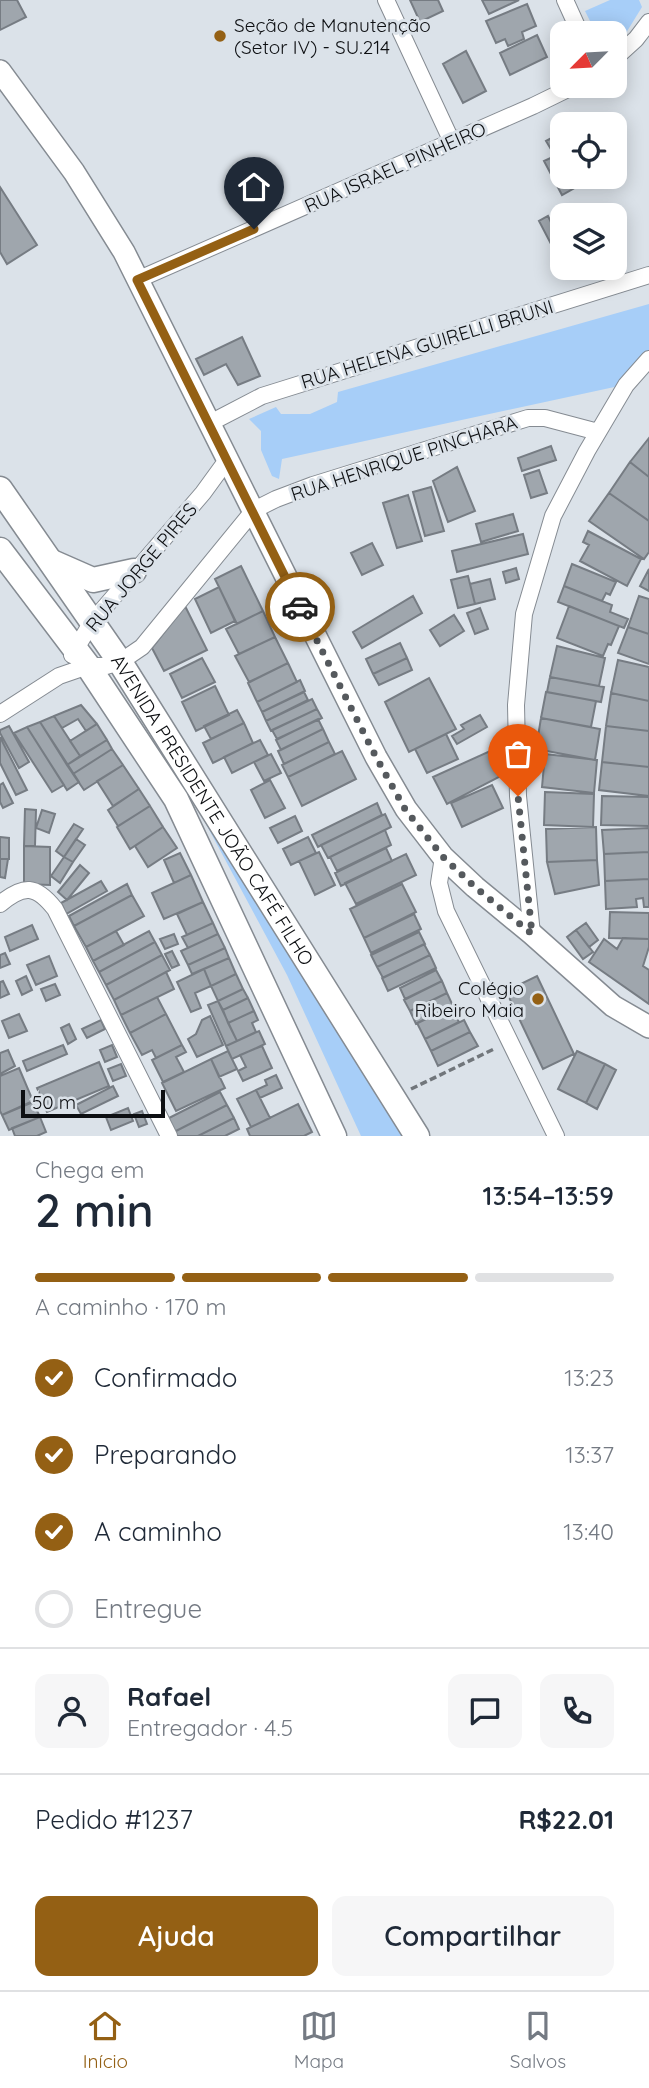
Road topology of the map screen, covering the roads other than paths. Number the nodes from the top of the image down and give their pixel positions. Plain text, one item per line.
1 (386, 0) edge
2 (565, 0) edge
3 (575, 21) edge
4 (649, 22) edge
5 (627, 48) edge
6 (0, 71) edge
7 (550, 97) edge
8 (452, 142) junction
9 (649, 275) edge
10 (137, 280) junction
11 (649, 359) edge
12 (210, 423) junction
13 (598, 432) junction
14 (227, 460) junction
15 (0, 489) edge
16 (254, 510) junction
17 (0, 518) edge
18 (0, 550) edge
19 (49, 560) junction
20 (134, 571) junction
21 (94, 651) junction
22 (0, 715) edge
23 (443, 857) junction
24 (0, 904) edge
25 (532, 934) junction
26 (649, 1027) edge
27 (169, 1136) edge
28 (334, 1136) edge
29 (416, 1136) edge
30 (556, 1136) edge

1 - 8 street
2 - 3 street
4 - 5 street
6 - 10 main road
7 - 8 street, RUA ISRAEL PINHEIRO
8 - 10 street, RUA ISRAEL PINHEIRO
9 - 12 street, RUA HELENA GUIRELLI BRUNI
10 - 12 main road
11 - 13 street
12 - 14 main road
13 - 16 street, RUA HENRIQUE PINCHARA
13 - 25 street
14 - 16 main road
14 - 20 street, RUA JORGE PIRES
15 - 19 main road, AVENIDA PRESIDENTE JOÃO CAFÉ FILHO
16 - 21 street, RUA JORGE PIRES
16 - 23 main road
17 - 21 main road
18 - 21 main road, AVENIDA PRESIDENTE JOÃO CAFÉ FILHO
19 - 20 main road
19 - 21 main road, AVENIDA PRESIDENTE JOÃO CAFÉ FILHO
20 - 21 street, RUA JORGE PIRES
21 - 22 street, RUA JORGE PIRES
21 - 28 main road, AVENIDA PRESIDENTE JOÃO CAFÉ FILHO
21 - 29 main road, AVENIDA PRESIDENTE JOÃO CAFÉ FILHO
23 - 25 main road
23 - 30 street
24 - 27 street
25 - 26 main road

